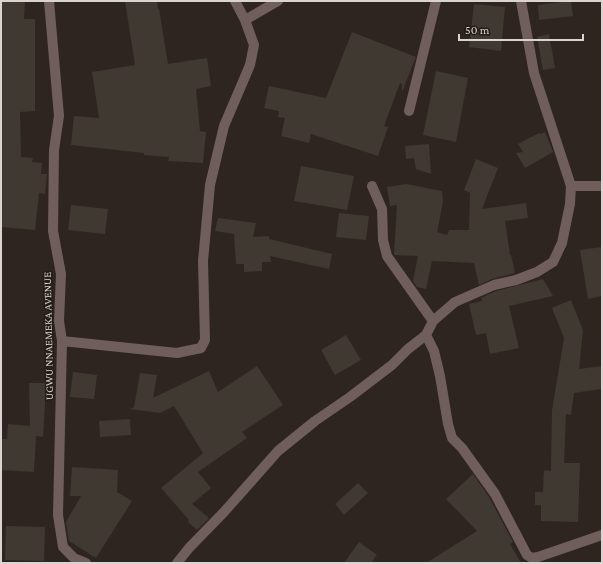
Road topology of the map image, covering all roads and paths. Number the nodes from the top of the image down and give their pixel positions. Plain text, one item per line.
1 (49, 1) edge
2 (235, 1) edge
3 (278, 1) edge
4 (436, 1) edge
5 (522, 1) edge
6 (245, 20) junction
7 (409, 111) dead end
8 (372, 186) dead end
9 (571, 186) junction
10 (602, 186) edge
11 (432, 321) junction
12 (426, 335) junction
13 (62, 341) junction
14 (602, 535) edge
15 (86, 563) edge
16 (177, 563) edge

1 - 13 street, UGWU NNAEMEKA AVENUE
2 - 6 street
3 - 6 street
4 - 7 street
5 - 9 street
6 - 13 street
8 - 11 street
9 - 10 street
9 - 11 street
11 - 12 street
12 - 14 street
12 - 16 street
13 - 15 street, UGWU NNAEMEKA AVENUE

